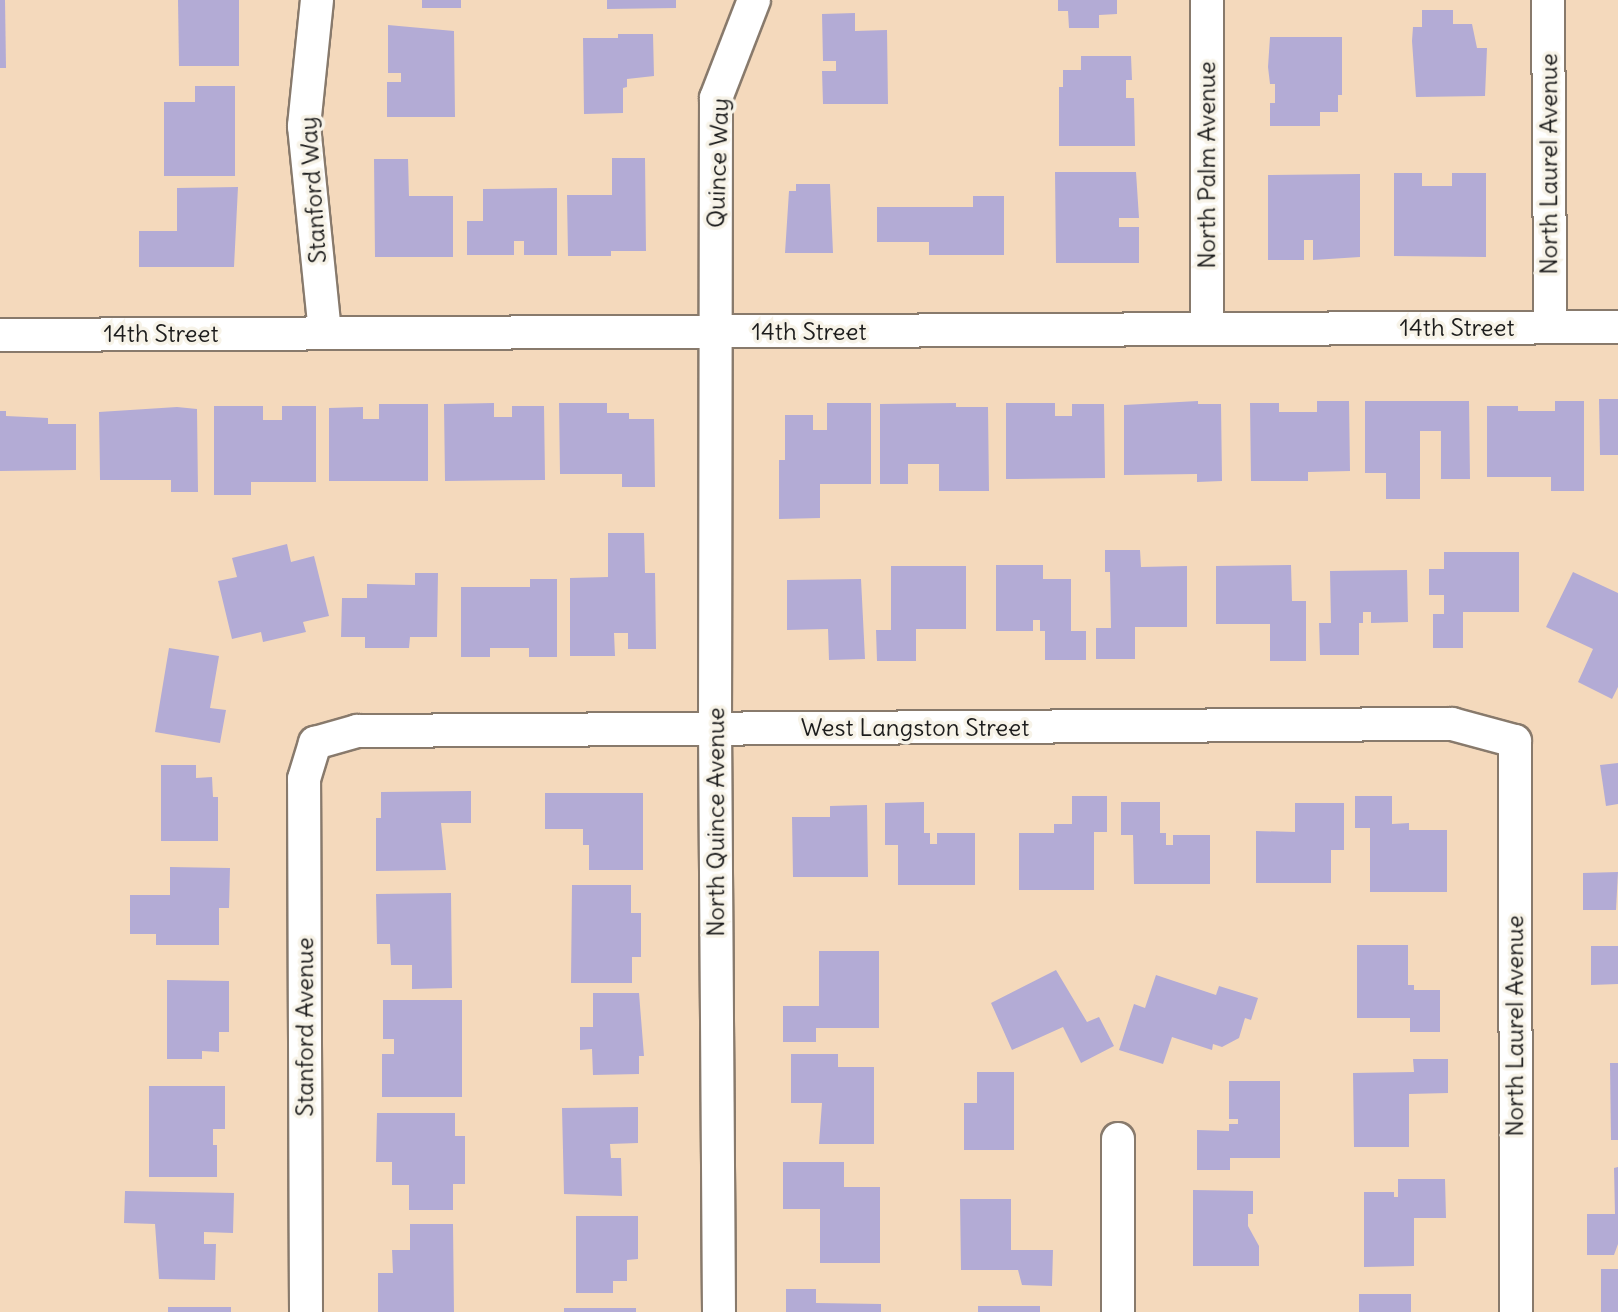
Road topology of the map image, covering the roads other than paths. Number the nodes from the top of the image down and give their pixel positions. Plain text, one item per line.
1 (317, 0) edge
2 (754, 0) edge
3 (1207, 0) edge
4 (1548, 0) edge
5 (1550, 327) junction
6 (1618, 327) edge
7 (1207, 329) junction
8 (325, 333) junction
9 (714, 333) junction
10 (0, 335) edge
11 (715, 729) junction
12 (1515, 741) joint
13 (315, 743) joint
14 (1118, 1139) dead end
15 (306, 1312) edge
16 (719, 1312) edge
17 (1118, 1312) edge
18 (1516, 1312) edge

1 - 8 street, Stanford Way
2 - 9 street, Quince Way
3 - 7 street, North Palm Avenue
4 - 5 street, North Laurel Avenue
5 - 6 street, 14th Street
5 - 7 street, 14th Street
7 - 9 street, 14th Street
8 - 9 street, 14th Street
8 - 10 street, 14th Street
9 - 11 street, North Quince Avenue
11 - 12 street, West Langston Street
11 - 13 street, West Langston Street
11 - 16 street, North Quince Avenue
12 - 18 street, North Laurel Avenue
13 - 15 street, Stanford Avenue
14 - 17 street

